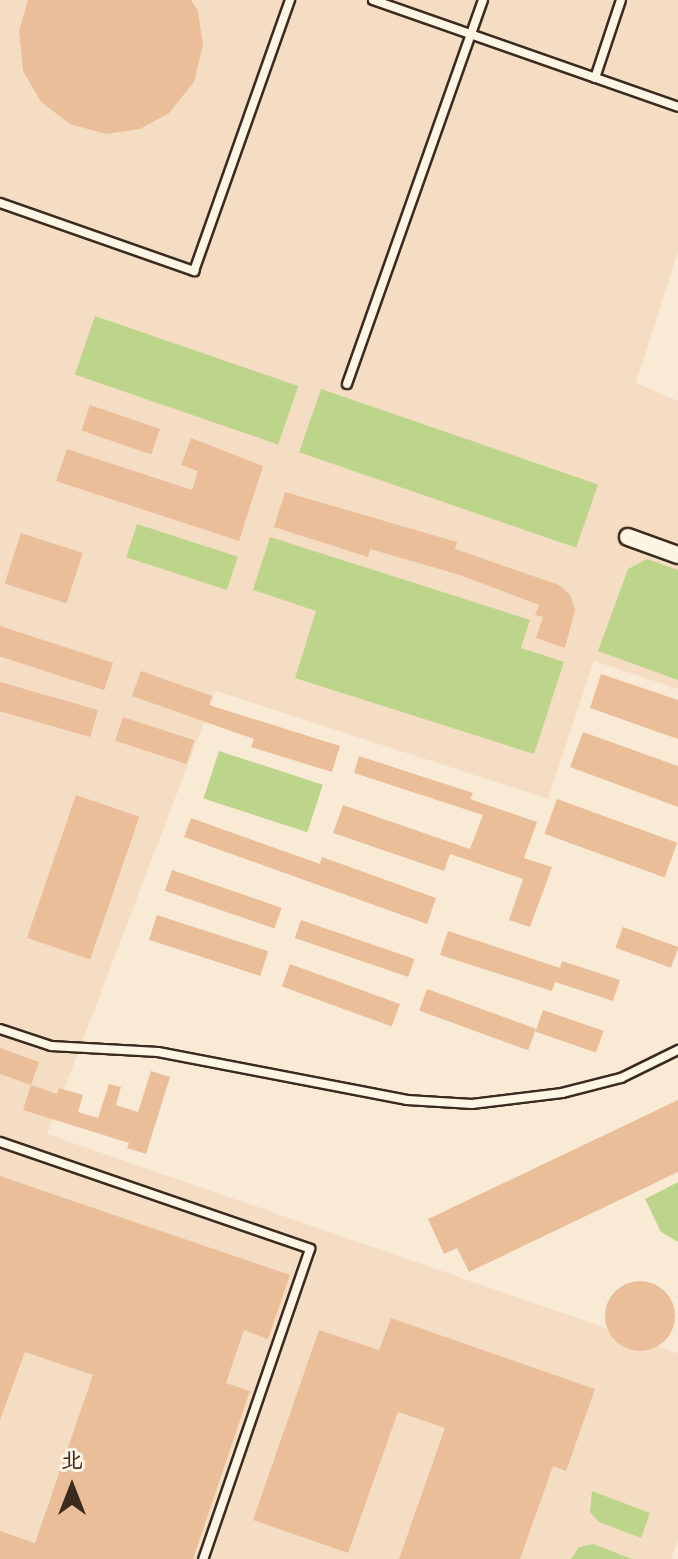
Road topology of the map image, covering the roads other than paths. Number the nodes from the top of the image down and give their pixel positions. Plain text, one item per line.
1 (290, 0) edge
2 (373, 0) edge
3 (483, 0) edge
4 (621, 0) edge
5 (471, 34) junction
6 (595, 78) junction
7 (678, 107) edge
8 (0, 203) edge
9 (347, 384) dead end
10 (628, 537) dead end
11 (678, 555) edge
12 (0, 1029) edge
13 (678, 1050) edge
14 (0, 1142) edge
15 (203, 1559) edge

1 - 8 lane
2 - 5 lane
3 - 5 lane
4 - 6 lane
5 - 6 lane
5 - 9 lane
6 - 7 lane
10 - 11 street
12 - 13 lane
14 - 15 lane

